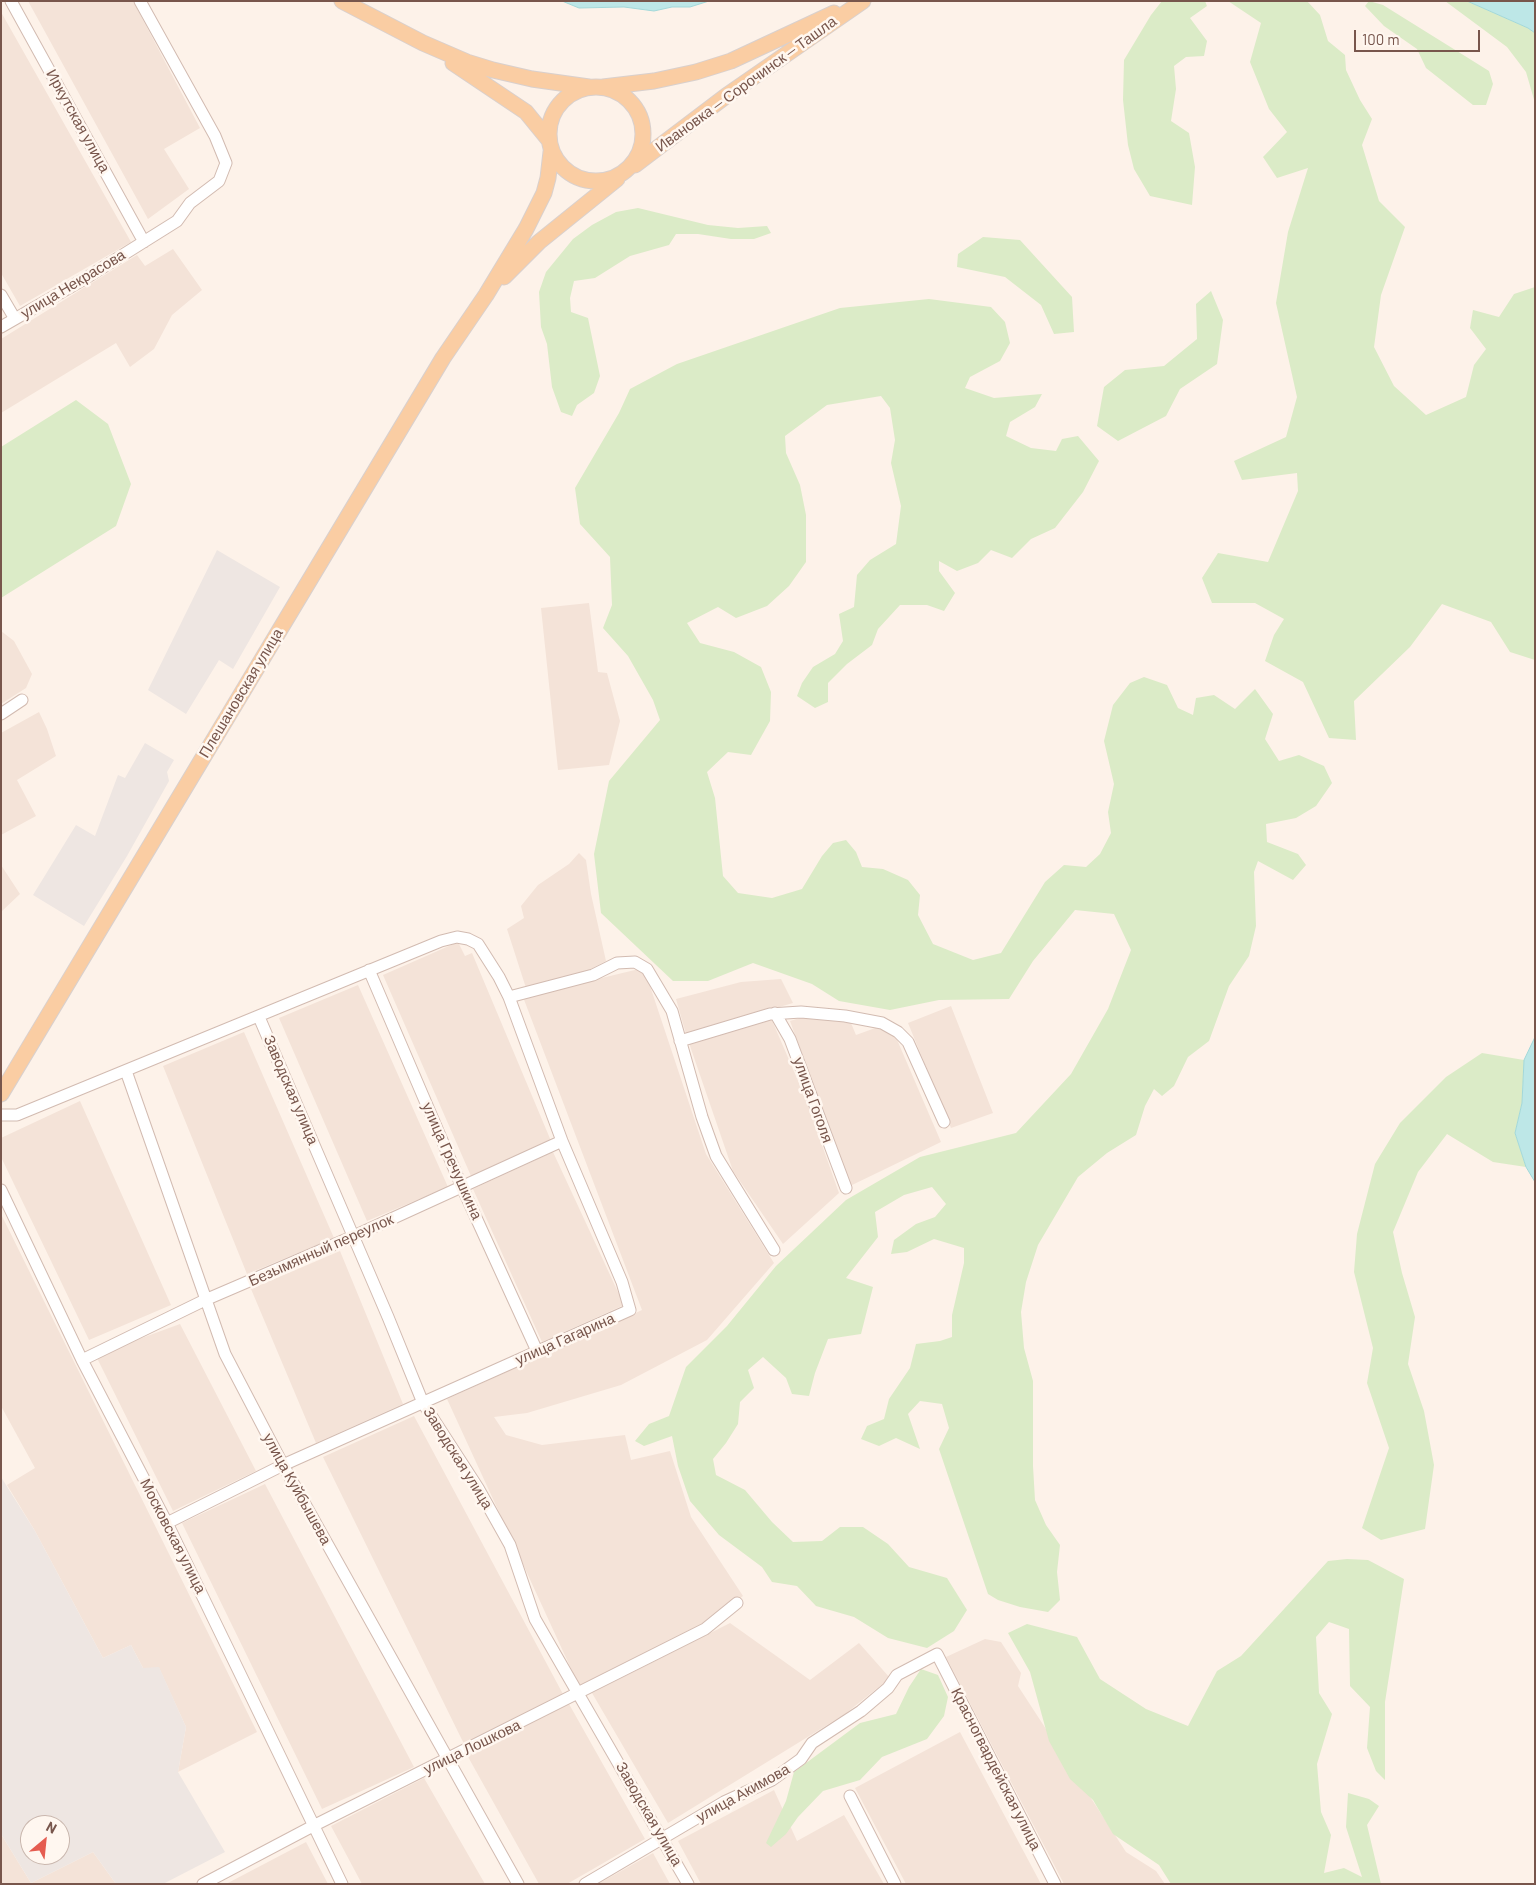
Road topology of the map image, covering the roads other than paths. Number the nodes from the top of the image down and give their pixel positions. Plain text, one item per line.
1 (11, 1) edge
2 (140, 1) edge
3 (342, 1) edge
4 (858, 1) edge
5 (863, 1) edge
6 (423, 43) junction
7 (597, 87) junction
8 (550, 145) junction
9 (625, 172) junction
10 (144, 242) junction
11 (1, 295) edge
12 (486, 295) junction
13 (15, 319) junction
14 (1, 326) edge
15 (22, 700) dead end
16 (1, 714) edge
17 (370, 970) junction
18 (509, 997) junction
19 (775, 1014) junction
20 (259, 1017) junction
21 (680, 1041) junction
22 (126, 1071) junction
23 (1, 1094) edge
24 (1, 1115) edge
25 (944, 1122) dead end
26 (562, 1141) junction
27 (462, 1187) junction
28 (846, 1188) dead end
29 (1, 1190) edge
30 (354, 1236) junction
31 (774, 1250) dead end
32 (205, 1300) junction
33 (537, 1351) junction
34 (82, 1360) junction
35 (423, 1403) junction
36 (283, 1466) junction
37 (167, 1523) junction
38 (737, 1603) dead end
39 (937, 1654) joint
40 (579, 1693) junction
41 (447, 1759) junction
42 (850, 1796) dead end
43 (314, 1826) junction
44 (663, 1839) junction
45 (203, 1884) edge
46 (342, 1884) edge
47 (518, 1884) edge
48 (585, 1884) edge
49 (688, 1884) edge
50 (895, 1884) edge
51 (1055, 1884) edge

1 - 10 street, Иркутская улица
2 - 10 street, улица Некрасова
3 - 6 main road
4 - 7 main road, Ивановка — Сорочинск — Ташла
5 - 9 main road, Ивановка — Сорочинск — Ташла
6 - 7 main road
6 - 8 main road
7 - 8 main road, Ивановка — Сорочинск — Ташла
7 - 9 main road, Ивановка — Сорочинск — Ташла
8 - 9 main road, Ивановка — Сорочинск — Ташла
8 - 12 main road
9 - 12 main road
10 - 13 street, улица Некрасова
11 - 13 street
12 - 23 main road, Плешановская улица
13 - 14 street, улица Некрасова
15 - 16 street
17 - 18 street, улица Гагарина
17 - 20 street
17 - 27 street, улица Гречушкина
18 - 21 street
18 - 26 street, улица Гагарина
19 - 21 street
19 - 25 street
19 - 28 street, улица Гоголя
20 - 22 street
20 - 30 street, Заводская улица
21 - 31 street
22 - 24 street
22 - 32 street, улица Куйбышева
26 - 27 street, Безымянный переулок
26 - 33 street, улица Гагарина
27 - 30 street, Безымянный переулок
27 - 33 street, улица Гречушкина
29 - 34 street, Московская улица
30 - 32 street, Безымянный переулок
30 - 35 street, Заводская улица
32 - 34 street, Безымянный переулок
32 - 36 street, улица Куйбышева
33 - 35 street, улица Гагарина
34 - 37 street, Московская улица
35 - 36 street, улица Гагарина
35 - 40 street, Заводская улица
36 - 37 street, улица Гагарина
36 - 41 street, улица Куйбышева
37 - 43 street, Московская улица
38 - 40 street, улица Лошкова
39 - 44 street, улица Акимова
39 - 51 street, Красногвардейская улица
40 - 41 street, улица Лошкова
40 - 44 street, Заводская улица
41 - 43 street, улица Лошкова
41 - 47 street, улица Куйбышева
42 - 50 street
43 - 45 street, улица Лошкова
43 - 46 street, Московская улица
44 - 48 street, улица Акимова
44 - 49 street, Заводская улица

